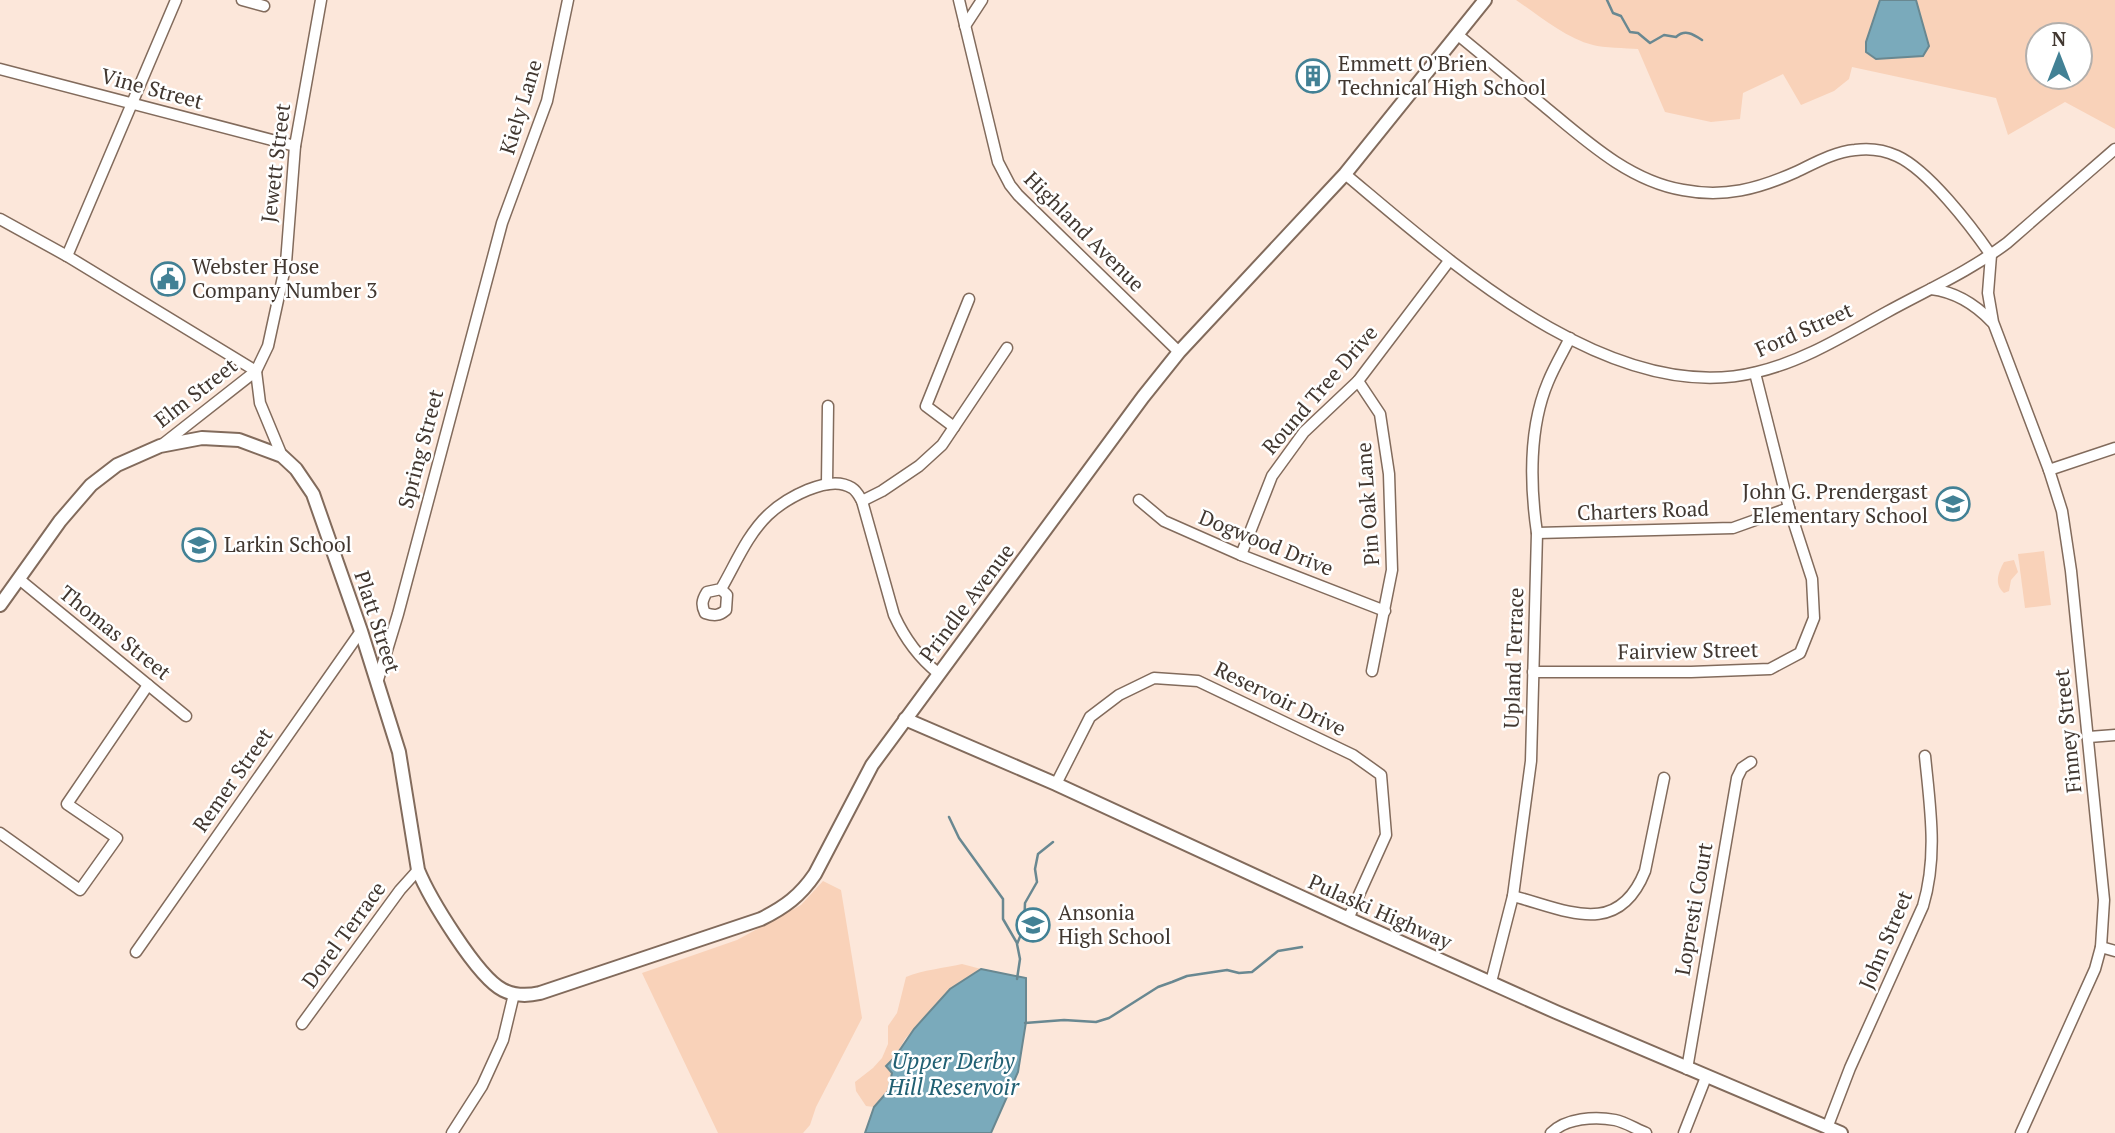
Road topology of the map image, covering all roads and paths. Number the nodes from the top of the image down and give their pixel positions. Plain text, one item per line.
1 (176, 0) edge
2 (242, 0) edge
3 (321, 0) edge
4 (568, 0) edge
5 (959, 0) edge
6 (982, 0) edge
7 (1485, 0) edge
8 (264, 6) dead end
9 (965, 26) junction
10 (1458, 35) junction
11 (0, 69) edge
12 (132, 104) junction
13 (295, 146) junction
14 (2115, 149) edge
15 (1345, 174) junction
16 (0, 219) edge
17 (502, 223) joint
18 (1992, 255) junction
19 (68, 256) junction
20 (1449, 261) junction
21 (1931, 289) junction
22 (969, 299) dead end
23 (1993, 322) junction
24 (1570, 338) junction
25 (1007, 348) dead end
26 (1179, 352) junction
27 (256, 370) junction
28 (1755, 373) junction
29 (1358, 381) junction
30 (828, 406) dead end
31 (954, 427) junction
32 (160, 446) junction
33 (2115, 448) edge
34 (282, 456) junction
35 (2049, 470) junction
36 (827, 484) junction
37 (1139, 500) dead end
38 (862, 501) junction
39 (1789, 508) junction
40 (1537, 533) junction
41 (1241, 555) junction
42 (19, 579) junction
43 (722, 589) dead end
44 (0, 605) edge
45 (1385, 611) junction
46 (361, 631) junction
47 (1372, 671) dead end
48 (1533, 672) junction
49 (938, 674) junction
50 (377, 684) junction
51 (148, 685) junction
52 (186, 716) dead end
53 (905, 719) junction
54 (2115, 735) edge
55 (2089, 737) junction
56 (1925, 756) dead end
57 (1751, 762) dead end
58 (1664, 778) dead end
59 (1056, 784) junction
60 (0, 833) edge
61 (418, 870) junction
62 (1513, 897) junction
63 (1348, 919) junction
64 (2101, 947) junction
65 (2115, 951) edge
66 (136, 952) dead end
67 (1491, 982) junction
68 (514, 994) junction
69 (302, 1024) dead end
70 (1686, 1069) junction
71 (1706, 1077) junction
72 (1828, 1128) junction
73 (452, 1133) edge
74 (1551, 1133) edge
75 (1646, 1133) edge
76 (1684, 1133) edge
77 (1842, 1133) edge
78 (2021, 1133) edge

1 - 12 street
2 - 8 street
3 - 13 street, Jewett Street
4 - 17 street, Kiely Lane
5 - 9 street, Highland Avenue
6 - 9 street
7 - 10 main road, Prindle Avenue
9 - 26 street, Highland Avenue
10 - 15 main road, Prindle Avenue
10 - 18 street
11 - 12 street, Vine Street
12 - 13 street, Vine Street
12 - 19 street
13 - 27 street, Jewett Street
14 - 18 street, Ford Street
15 - 20 street, Ford Street
15 - 26 main road, Prindle Avenue
16 - 19 street
17 - 50 street, Spring Street
18 - 21 street, Ford Street
18 - 23 street, Finney Street
19 - 27 street
20 - 24 street, Ford Street
20 - 29 street, Round Tree Drive
21 - 23 street
21 - 28 street, Ford Street
22 - 31 street
23 - 35 street, Finney Street
24 - 28 street, Ford Street
24 - 40 street, Upland Terrace
25 - 31 street
26 - 49 main road, Prindle Avenue
27 - 32 street, Elm Street
27 - 34 street, Platt Street
28 - 39 street, Fairview Street
29 - 41 street, Round Tree Drive
29 - 45 street, Pin Oak Lane
30 - 36 street
31 - 38 street
32 - 34 main road, Elm Street
32 - 42 main road, Elm Street
33 - 35 street
34 - 46 main road, Platt Street
35 - 55 street, Finney Street
36 - 38 street
36 - 43 street
37 - 41 street, Dogwood Drive
38 - 49 street
39 - 40 street, Charters Road
39 - 48 street, Fairview Street
40 - 48 street, Upland Terrace
41 - 45 street, Dogwood Drive
42 - 44 main road, Elm Street
42 - 51 street, Thomas Street
45 - 47 street, Pin Oak Lane
46 - 50 main road, Platt Street
46 - 66 street, Remer Street
48 - 62 street, Upland Terrace
49 - 53 main road, Prindle Avenue
50 - 61 main road, Platt Street
51 - 52 street, Thomas Street
51 - 60 street
53 - 59 main road, Pulaski Highway
53 - 68 main road, Prindle Avenue
54 - 55 street
55 - 64 street, Finney Street
56 - 72 street, John Street
57 - 70 street, Lopresti Court
58 - 62 street
59 - 63 main road, Pulaski Highway
59 - 63 street, Reservoir Drive
61 - 68 main road, Platt Street
61 - 69 street, Dorel Terrace
62 - 67 street, Upland Terrace
63 - 67 main road, Pulaski Highway
64 - 65 street
64 - 78 street, Finney Street
67 - 70 main road, Pulaski Highway
68 - 73 street
70 - 71 main road, Pulaski Highway
71 - 72 main road, Pulaski Highway
71 - 76 street
72 - 77 main road, Pulaski Highway
74 - 75 street

